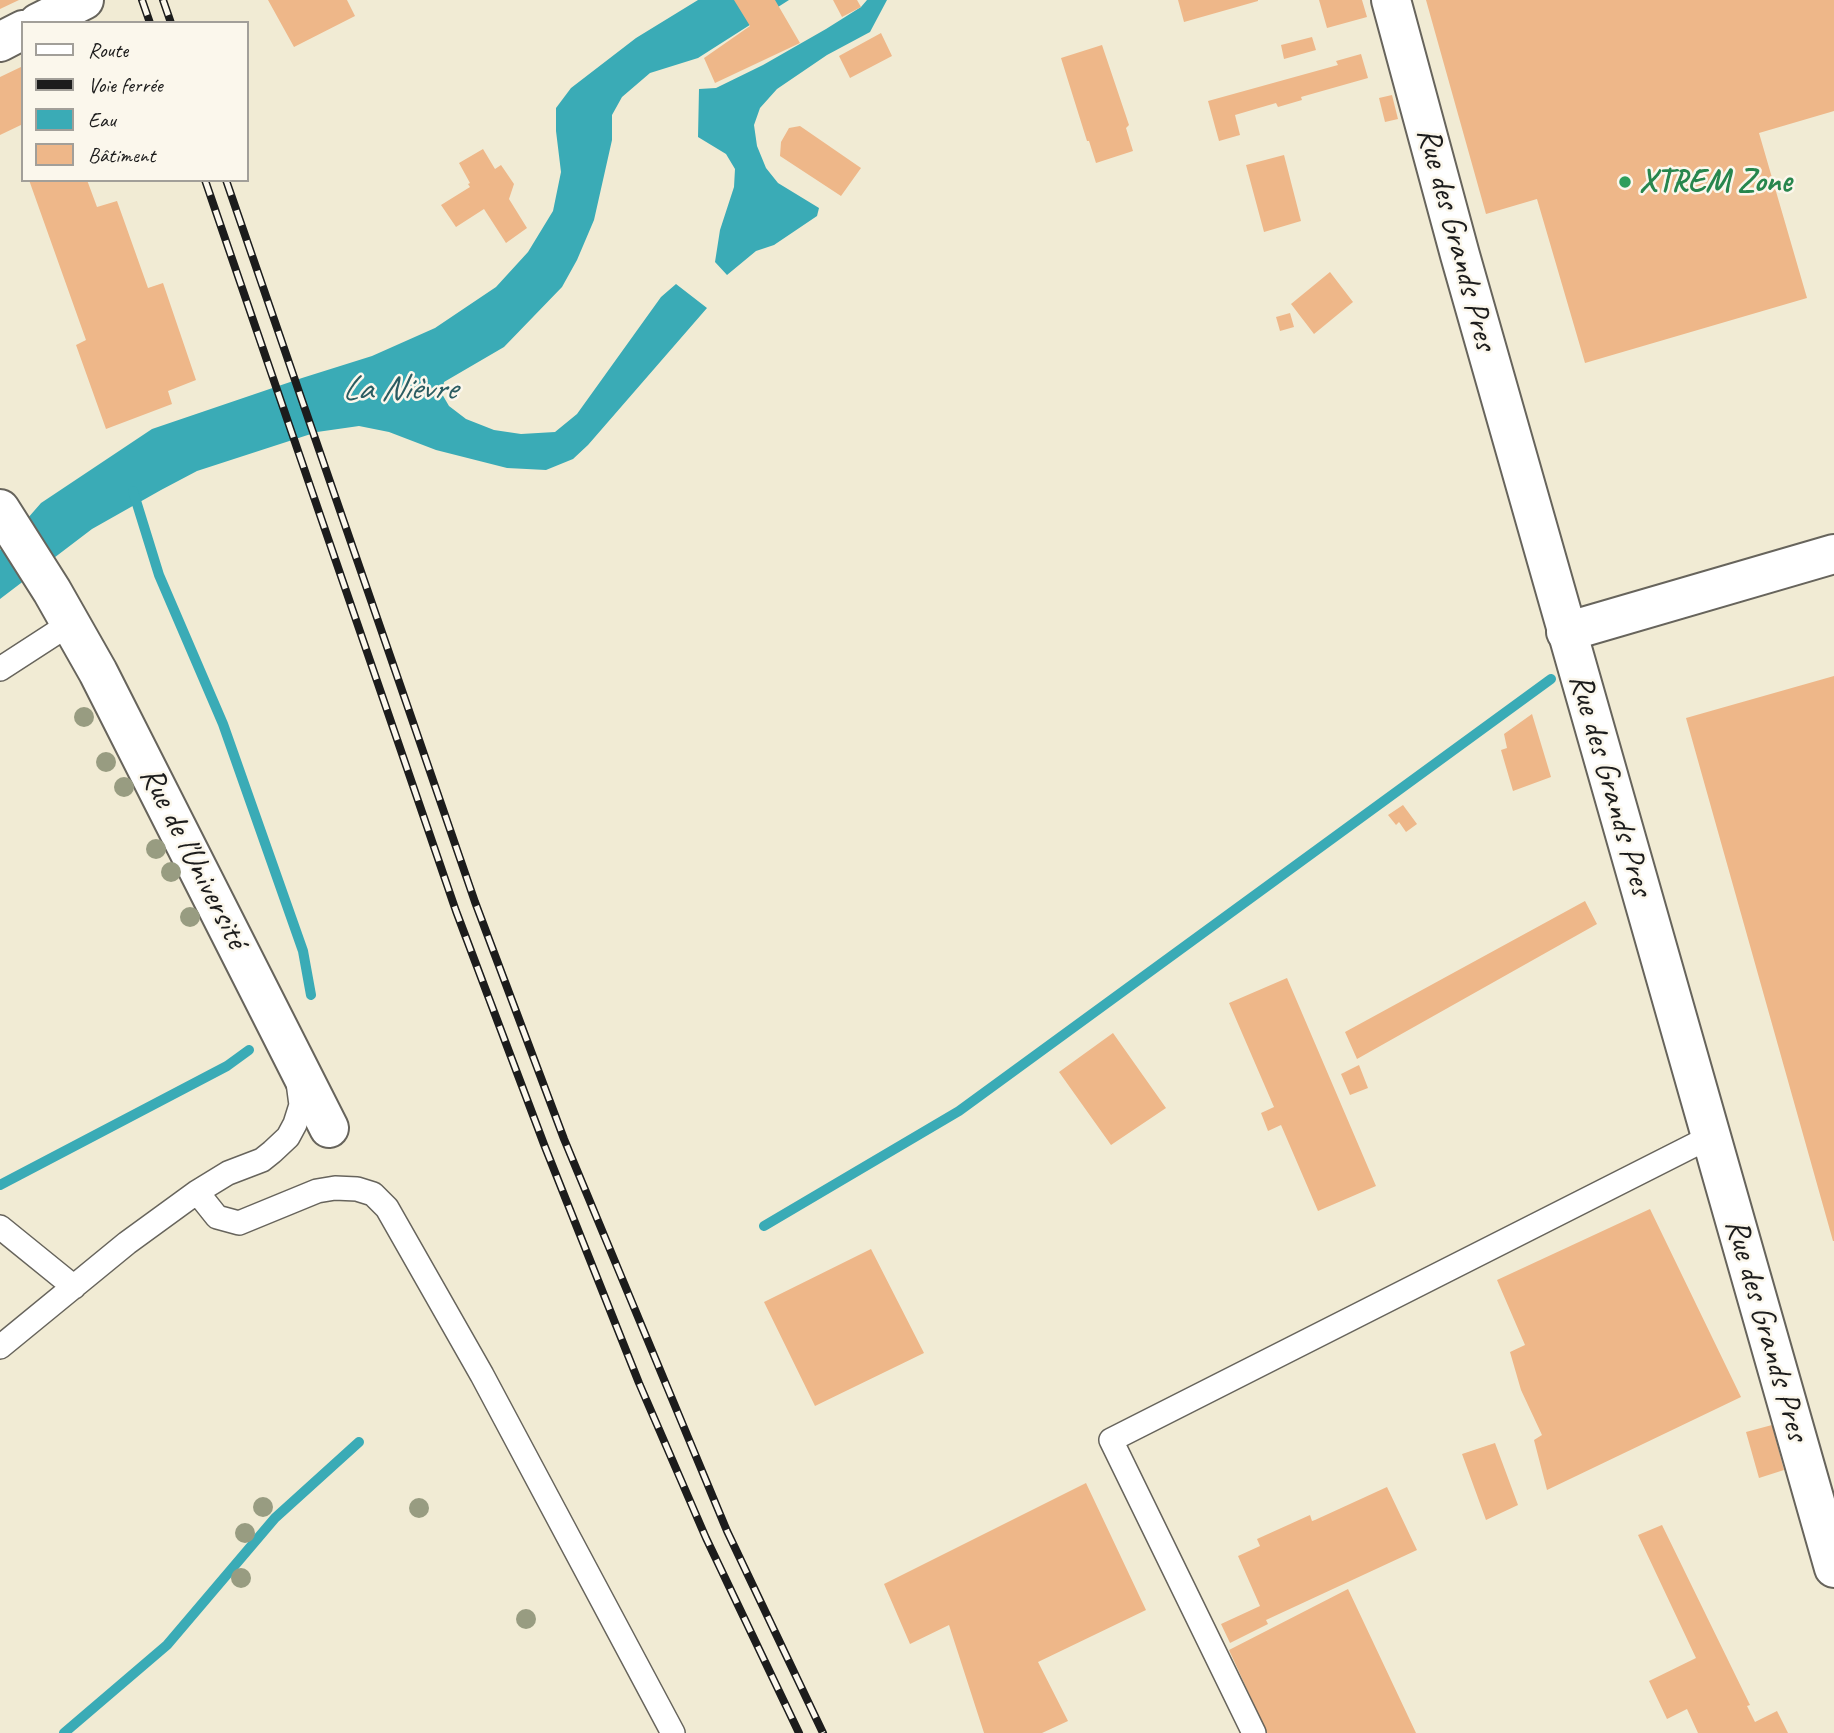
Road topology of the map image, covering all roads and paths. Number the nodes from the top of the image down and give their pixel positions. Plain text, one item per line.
1 (84, 0) edge
2 (1391, 0) edge
3 (42, 21) edge
4 (21, 31) edge
5 (0, 41) edge
6 (0, 527) edge
7 (1834, 554) edge
8 (61, 607) junction
9 (1566, 632) junction
10 (0, 670) edge
11 (295, 1061) junction
12 (329, 1128) dead end
13 (1710, 1137) junction
14 (197, 1192) junction
15 (0, 1227) edge
16 (74, 1287) junction
17 (0, 1347) edge
18 (1834, 1568) edge
19 (673, 1733) edge
20 (1254, 1733) edge

1 - 3 street
2 - 9 street, Rue des Grands Pres
4 - 5 street
6 - 8 street, Rue de l'Université
7 - 9 street
8 - 10 lane
8 - 11 street, Rue de l'Université
9 - 13 street, Rue des Grands Pres
11 - 12 street, Rue de l'Université
11 - 14 lane
13 - 18 street, Rue des Grands Pres
13 - 20 lane
14 - 16 lane
14 - 19 lane
15 - 16 lane
16 - 17 lane

